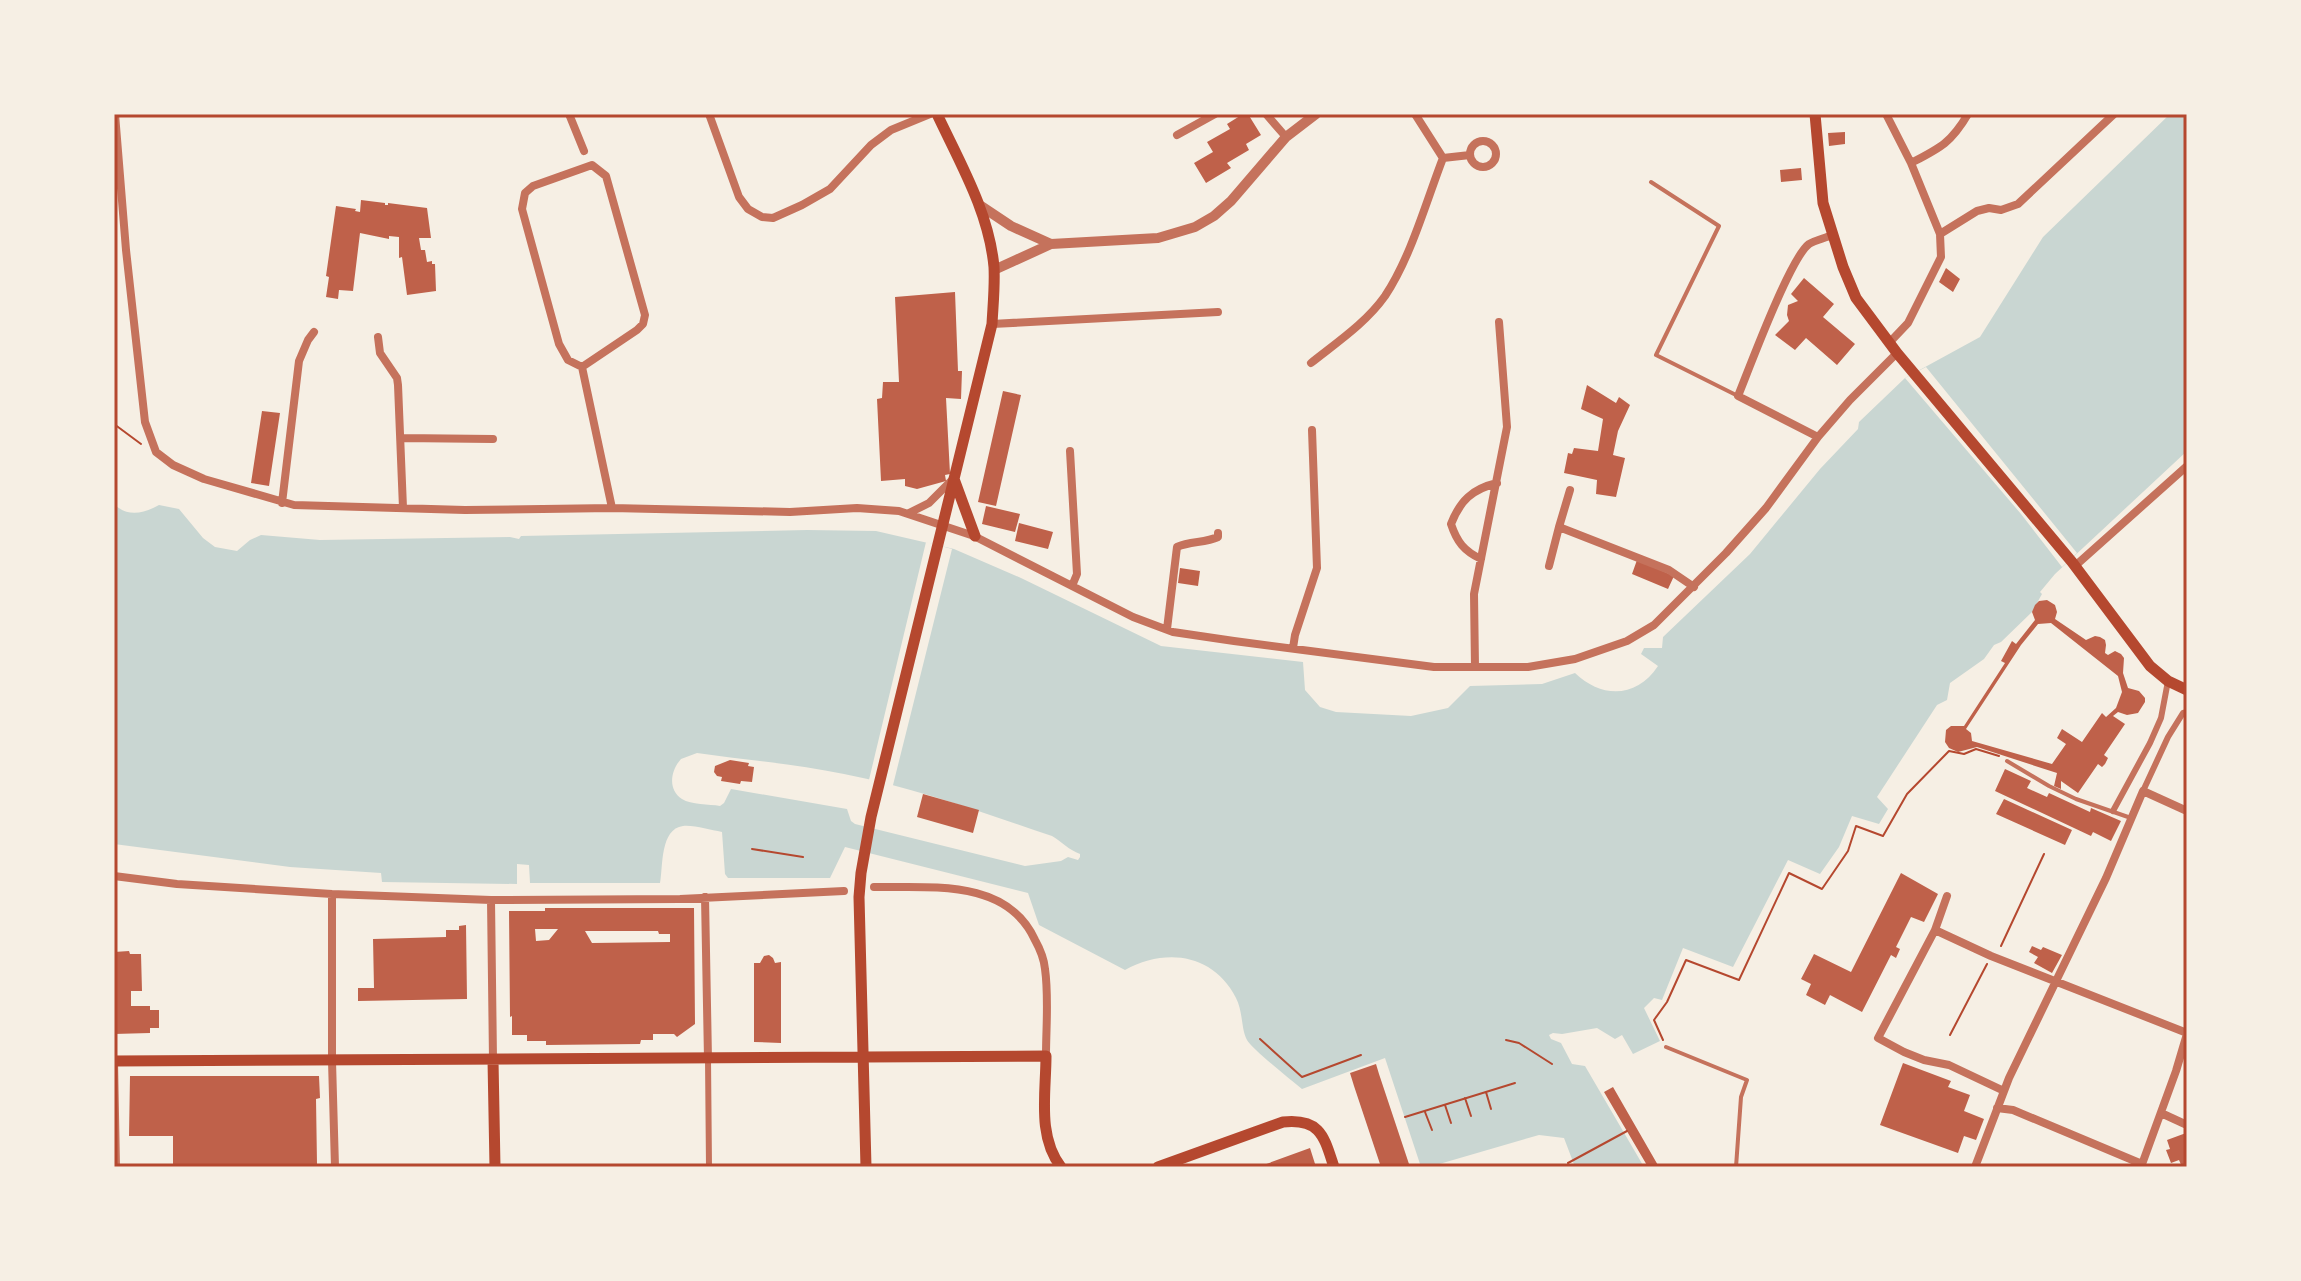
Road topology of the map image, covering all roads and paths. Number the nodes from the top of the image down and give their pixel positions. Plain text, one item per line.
1 (115, 114) edge
2 (569, 114) edge
3 (709, 114) edge
4 (930, 114) edge
5 (937, 114) edge
6 (1215, 114) edge
7 (1266, 114) edge
8 (1316, 114) edge
9 (1415, 114) edge
10 (1815, 114) edge
11 (1886, 114) edge
12 (1968, 114) edge
13 (2114, 114) edge
14 (1177, 135) dead end
15 (1286, 137) junction
16 (584, 151) dead end
17 (1470, 155) dead end
18 (1443, 158) junction
19 (1911, 163) junction
20 (1651, 182) dead end
21 (981, 206) junction
22 (1940, 234) junction
23 (1832, 235) junction
24 (1051, 244) junction
25 (994, 270) junction
26 (1218, 312) dead end
27 (1499, 322) dead end
28 (992, 324) junction
29 (314, 332) dead end
30 (378, 337) dead end
31 (1889, 343) junction
32 (1897, 353) junction
33 (1311, 363) dead end
34 (582, 367) junction
35 (1738, 396) junction
36 (114, 424) edge
37 (1312, 430) dead end
38 (1818, 437) junction
39 (401, 438) junction
40 (493, 439) dead end
41 (1070, 451) dead end
42 (156, 452) junction
43 (2187, 466) edge
44 (954, 478) junction
45 (1497, 483) junction
46 (1570, 490) dead end
47 (282, 503) junction
48 (403, 508) junction
49 (612, 508) junction
50 (909, 513) junction
51 (943, 525) junction
52 (1559, 527) junction
53 (1218, 533) dead end
54 (975, 536) junction
55 (1481, 559) junction
56 (2073, 564) junction
57 (1549, 566) dead end
58 (1072, 586) junction
59 (1694, 587) junction
60 (1167, 629) junction
61 (1293, 648) junction
62 (1475, 667) junction
63 (2168, 681) junction
64 (2187, 690) edge
65 (2187, 712) edge
66 (2007, 761) joint
67 (2143, 791) junction
68 (2113, 811) junction
69 (2187, 811) edge
70 (2131, 818) junction
71 (752, 849) dead end
72 (2044, 854) dead end
73 (803, 857) dead end
74 (114, 876) edge
75 (874, 887) dead end
76 (844, 891) dead end
77 (332, 894) junction
78 (1947, 896) dead end
79 (705, 897) junction
80 (491, 900) junction
81 (1935, 930) junction
82 (1993, 957) junction
83 (2056, 981) junction
84 (2187, 1034) edge
85 (1950, 1035) dead end
86 (1260, 1039) dead end
87 (1506, 1040) dead end
88 (1666, 1047) joint
89 (863, 1055) junction
90 (1361, 1055) dead end
91 (1046, 1056) junction
92 (708, 1059) junction
93 (493, 1060) junction
94 (114, 1061) edge
95 (332, 1061) junction
96 (1552, 1064) dead end
97 (1515, 1083) dead end
98 (2004, 1091) junction
99 (1486, 1092) junction
100 (1465, 1098) junction
101 (1444, 1104) junction
102 (1997, 1108) junction
103 (1491, 1109) dead end
104 (1425, 1110) junction
105 (2161, 1113) junction
106 (1471, 1116) dead end
107 (1405, 1117) dead end
108 (1451, 1123) dead end
109 (2187, 1125) edge
110 (1432, 1130) dead end
111 (1627, 1131) dead end
112 (1568, 1163) dead end
113 (2142, 1166) edge
114 (116, 1167) edge
115 (335, 1167) edge
116 (495, 1167) edge
117 (709, 1167) edge
118 (866, 1167) edge
119 (1061, 1167) edge
120 (1158, 1167) edge
121 (1334, 1167) edge
122 (1736, 1167) edge
123 (1975, 1167) edge

1 - 42 street
2 - 16 street
3 - 4 street
5 - 21 main road
6 - 14 street
7 - 15 street
8 - 15 street
9 - 18 street
10 - 23 main road
11 - 19 street
12 - 19 street
13 - 22 street
15 - 24 street
17 - 18 street
18 - 33 street
19 - 22 street
20 - 35 lane
21 - 24 street
21 - 25 main road
22 - 31 street
23 - 31 main road
23 - 35 street
24 - 25 street
25 - 28 main road
26 - 28 street
27 - 45 street
28 - 44 main road
29 - 47 street
30 - 39 street
31 - 32 main road
32 - 38 street
32 - 56 main road
34 - 34 street
34 - 49 street
35 - 38 street
36 - 42 path
37 - 61 street
38 - 59 street
39 - 40 street
39 - 48 street
41 - 58 street
42 - 47 street
43 - 56 street
44 - 50 street
44 - 51 main road
44 - 54 main road
45 - 55 street
45 - 55 street
46 - 52 street
47 - 48 street
48 - 49 street
49 - 50 street
50 - 51 street
51 - 54 street
51 - 89 main road
52 - 57 street
52 - 59 street
53 - 60 street
54 - 58 street
55 - 62 street
56 - 63 main road
58 - 60 street
59 - 62 street
60 - 61 street
61 - 62 street
63 - 64 main road
63 - 68 street
65 - 67 street
66 - 68 lane
66 - 88 path
67 - 69 street
67 - 70 street
68 - 70 lane
70 - 83 street
71 - 73 path
72 - 82 path
74 - 77 street
75 - 91 street
76 - 79 street
77 - 80 street
77 - 95 street
78 - 81 street
79 - 80 street
79 - 92 street
80 - 93 street
81 - 82 street
81 - 98 street
82 - 83 street
82 - 85 path
83 - 84 street
83 - 98 street
84 - 105 street
86 - 90 path
87 - 96 path
88 - 122 lane
89 - 91 main road
89 - 92 main road
89 - 118 main road
91 - 119 main road
92 - 93 main road
92 - 117 street
93 - 95 main road
93 - 116 main road
94 - 95 main road
94 - 114 street
95 - 115 street
97 - 99 path
98 - 102 street
99 - 100 path
99 - 103 path
100 - 101 path
100 - 106 path
101 - 104 path
101 - 108 path
102 - 113 street
102 - 123 street
104 - 107 path
104 - 110 path
105 - 109 street
105 - 113 street
111 - 112 path
120 - 121 main road

